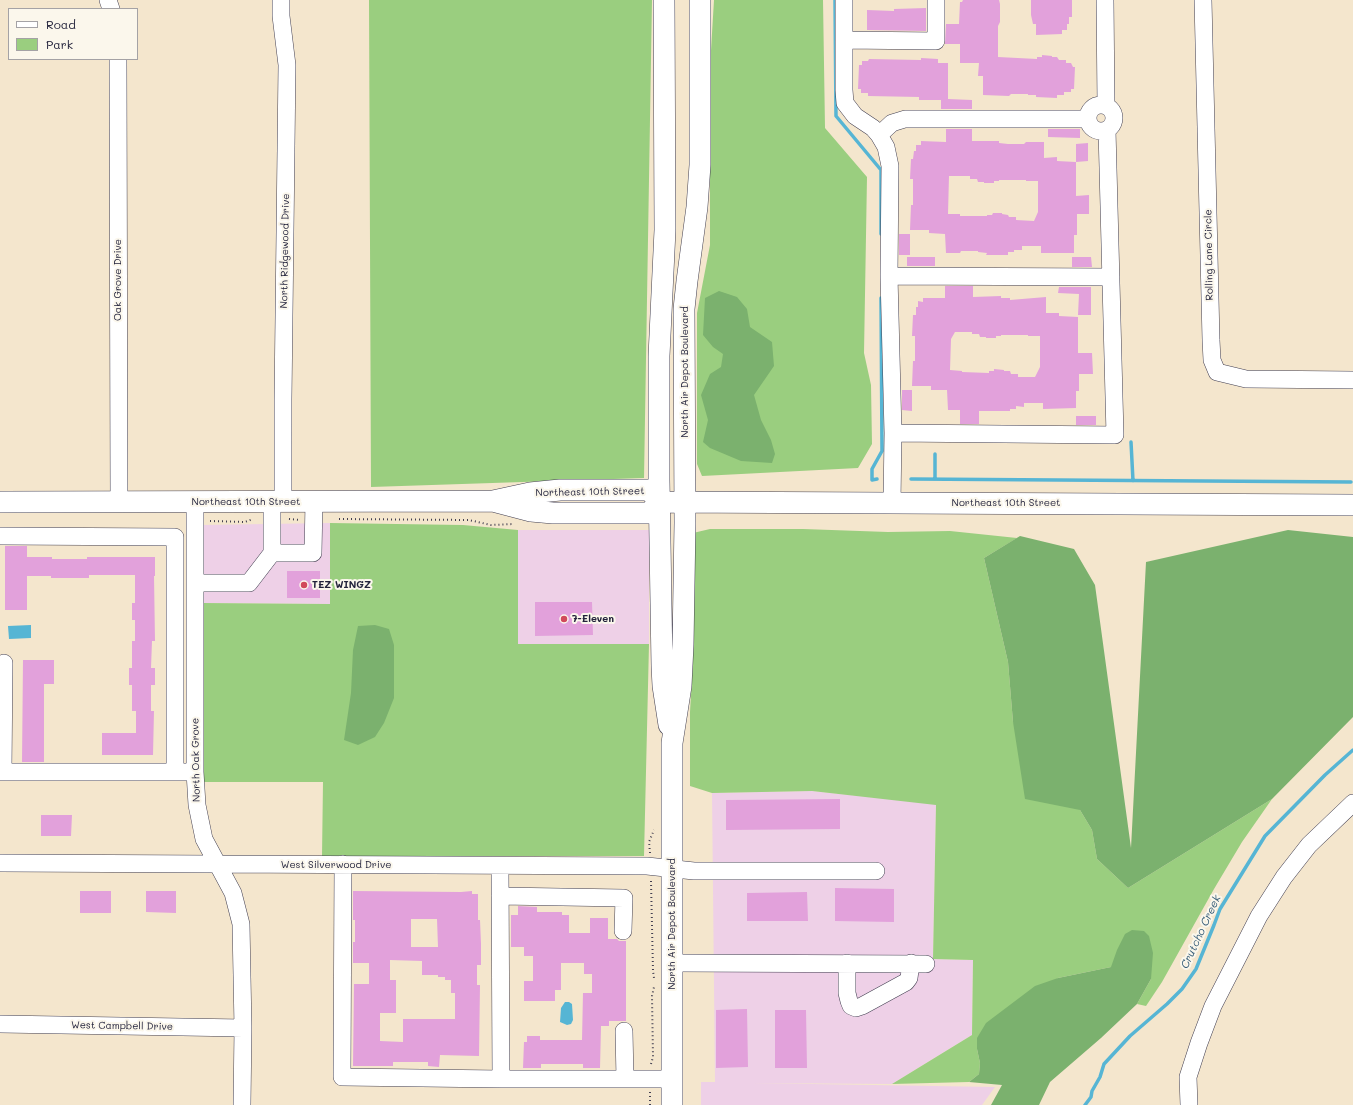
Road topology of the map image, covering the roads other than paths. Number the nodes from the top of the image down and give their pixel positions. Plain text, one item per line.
1 (281, 0) edge
2 (664, 0) edge
3 (700, 0) edge
4 (844, 0) edge
5 (936, 0) edge
6 (1105, 0) edge
7 (1203, 0) edge
8 (844, 40) junction
9 (118, 60) edge
10 (1106, 106) junction
11 (1088, 118) junction
12 (1107, 130) junction
13 (879, 135) junction
14 (700, 165) junction
15 (665, 166) junction
16 (890, 276) junction
17 (1111, 277) junction
18 (1353, 380) edge
19 (893, 433) junction
20 (0, 502) edge
21 (119, 502) junction
22 (660, 502) junction
23 (685, 503) junction
24 (892, 503) junction
25 (1353, 505) edge
26 (276, 507) junction
27 (314, 510) junction
28 (195, 512) junction
29 (0, 536) edge
30 (272, 553) junction
31 (195, 583) junction
32 (4, 663) dead end
33 (672, 743) junction
34 (1, 772) edge
35 (175, 772) junction
36 (195, 772) junction
37 (1353, 803) edge
38 (0, 863) edge
39 (218, 864) junction
40 (343, 864) junction
41 (500, 866) junction
42 (672, 868) junction
43 (876, 871) dead end
44 (500, 896) junction
45 (624, 931) dead end
46 (672, 963) junction
47 (847, 963) junction
48 (0, 1024) edge
49 (243, 1028) junction
50 (624, 1031) dead end
51 (501, 1079) junction
52 (625, 1079) junction
53 (672, 1079) junction
54 (242, 1105) edge
55 (672, 1105) edge
56 (1189, 1105) edge

1 - 26 street, North Ridgewood Drive
2 - 15 main road, North Air Depot Boulevard
3 - 14 main road, North Air Depot Boulevard
4 - 8 street
5 - 8 street
6 - 10 street
7 - 18 street, Rolling Lane Circle
8 - 13 street
9 - 21 street, Oak Grove Drive
10 - 11 street
10 - 12 street
11 - 12 street
11 - 13 street
12 - 17 street
13 - 16 street
14 - 15 main road
14 - 23 main road, North Air Depot Boulevard
15 - 22 main road, North Air Depot Boulevard
16 - 17 street
16 - 19 street
17 - 19 street
19 - 24 street
20 - 21 main road, Northeast 10th Street
21 - 28 main road, Northeast 10th Street
22 - 23 main road, Northeast 10th Street
22 - 27 main road, Northeast 10th Street
22 - 33 main road, North Air Depot Boulevard
23 - 24 main road, Northeast 10th Street
23 - 33 main road, North Air Depot Boulevard
24 - 25 main road, Northeast 10th Street
26 - 27 main road, Northeast 10th Street
26 - 28 main road, Northeast 10th Street
26 - 30 street, North Ridgewood Drive
27 - 30 street
28 - 31 street, North Oak Grove
29 - 35 street
30 - 31 street
31 - 36 street, North Oak Grove
32 - 34 street
33 - 42 main road, North Air Depot Boulevard
34 - 35 street
35 - 36 street
36 - 39 street, North Oak Grove
37 - 56 street
38 - 39 street, West Silverwood Drive
39 - 40 street, West Silverwood Drive
39 - 49 street, North Oak Grove
40 - 41 street, West Silverwood Drive
40 - 51 street
41 - 42 street, West Silverwood Drive
41 - 44 street
42 - 43 street, West Silverwood Drive
42 - 46 main road, North Air Depot Boulevard
44 - 45 street
44 - 51 street
46 - 47 street
46 - 53 main road, North Air Depot Boulevard
47 - 47 street
48 - 49 street, West Campbell Drive
49 - 54 street, North Oak Grove
50 - 52 street
51 - 52 street
52 - 53 street
53 - 55 main road, North Air Depot Boulevard

